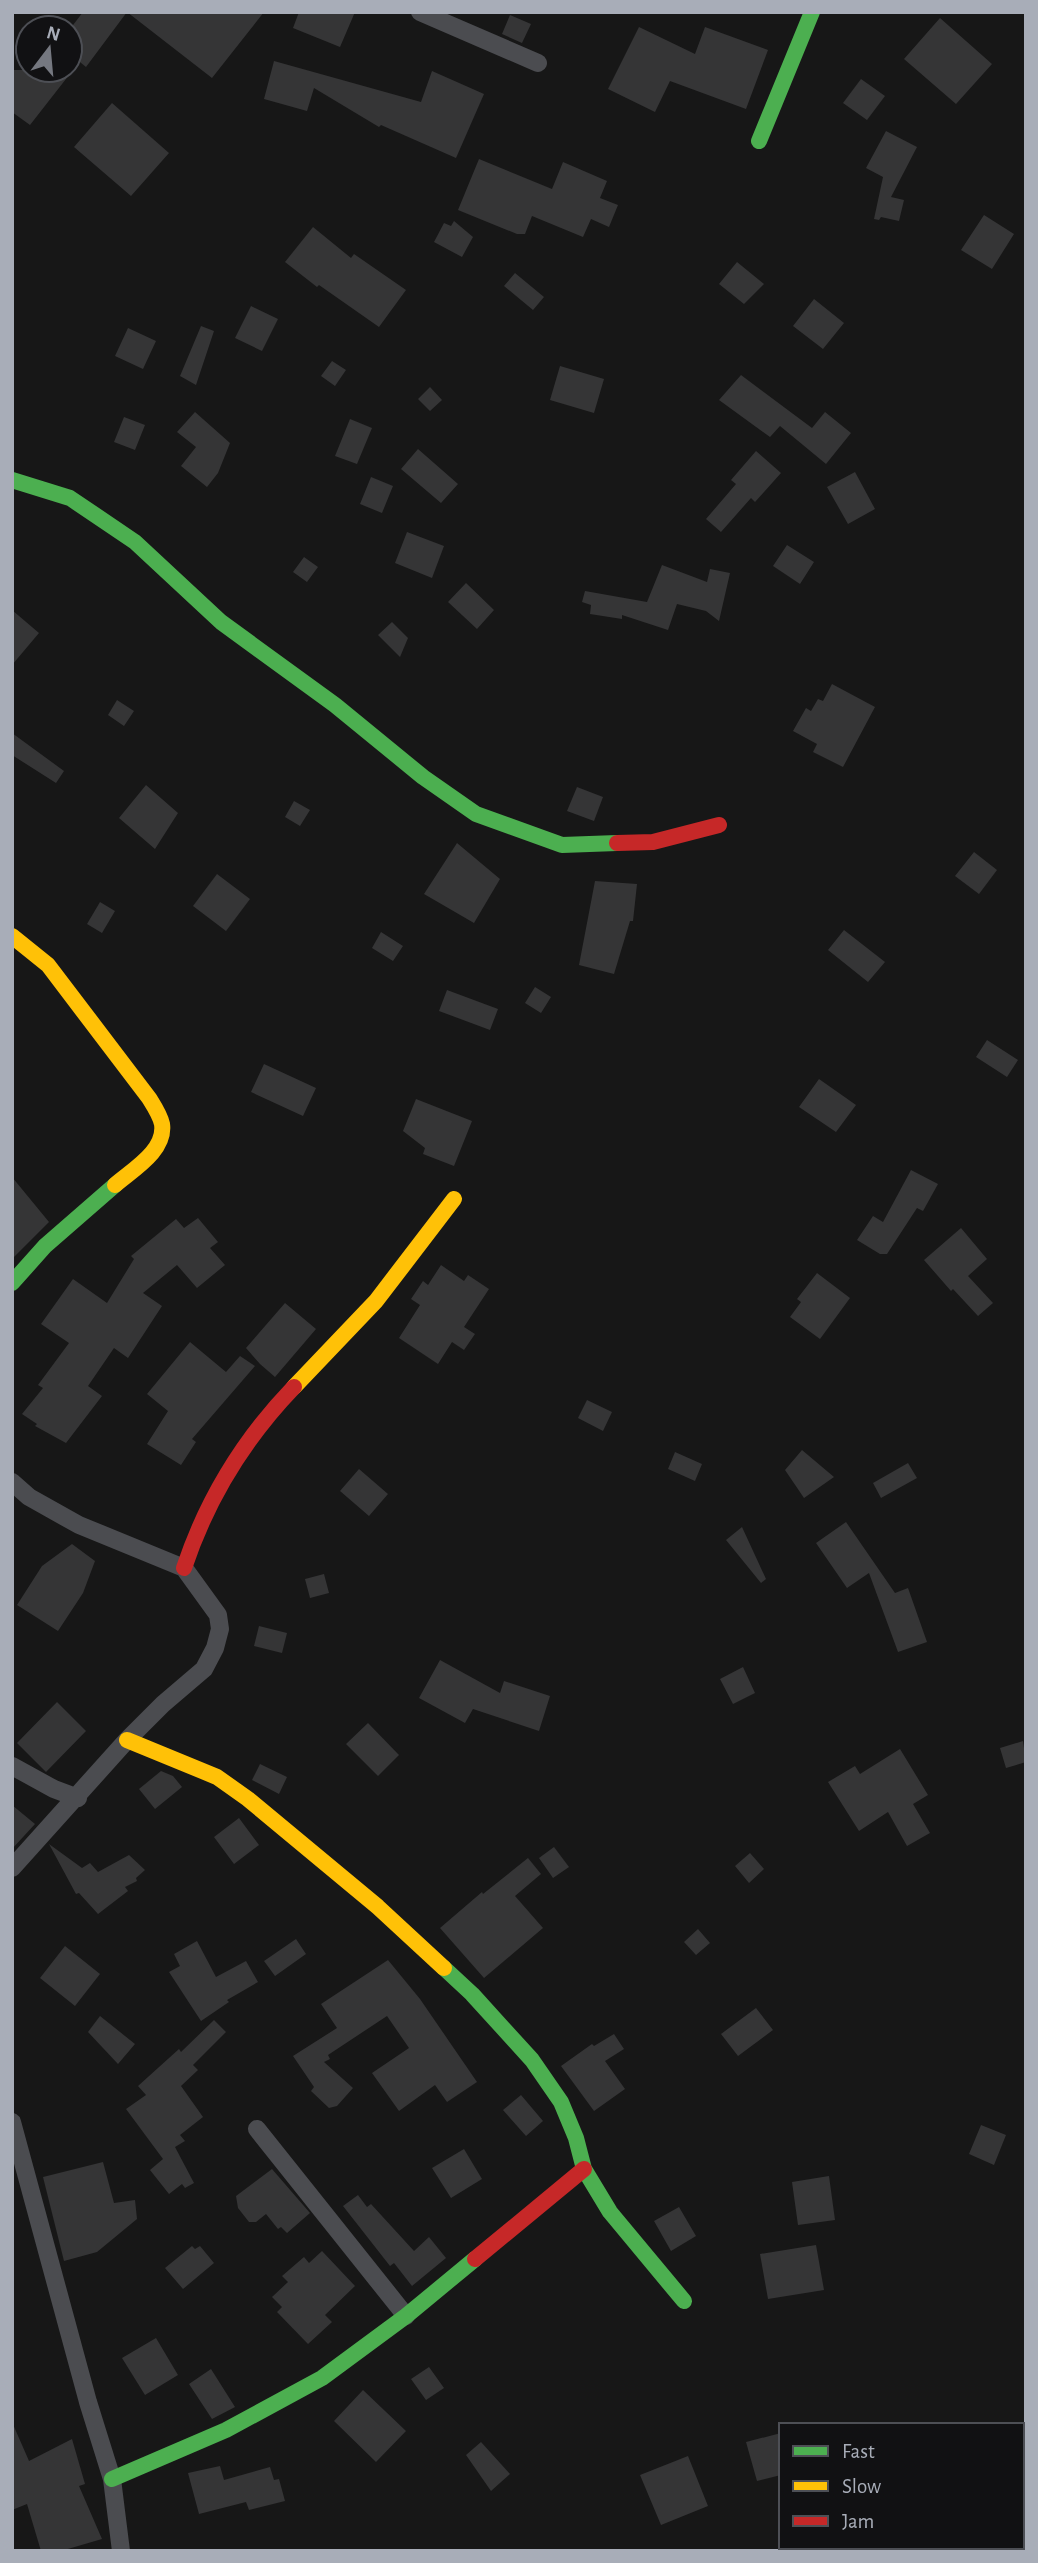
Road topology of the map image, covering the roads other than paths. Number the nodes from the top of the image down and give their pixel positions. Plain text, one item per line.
1 (420, 12) edge
2 (812, 12) edge
3 (538, 63) dead end
4 (759, 141) dead end
5 (12, 480) edge
6 (719, 825) dead end
7 (12, 936) edge
8 (454, 1199) dead end
9 (12, 1283) edge
10 (12, 1482) edge
11 (184, 1567) junction
12 (127, 1740) junction
13 (12, 1766) edge
14 (78, 1798) junction
15 (12, 1868) edge
16 (12, 2122) edge
17 (257, 2129) dead end
18 (584, 2169) junction
19 (684, 2301) dead end
20 (406, 2316) junction
21 (112, 2479) junction
22 (121, 2551) edge

1 - 3 street
2 - 4 street
5 - 6 street
7 - 9 street
8 - 11 street
10 - 11 street
11 - 12 street
12 - 14 street
12 - 18 street
13 - 14 street
14 - 15 street
16 - 21 street
17 - 20 street
18 - 19 street
18 - 20 street
20 - 21 street
21 - 22 street

